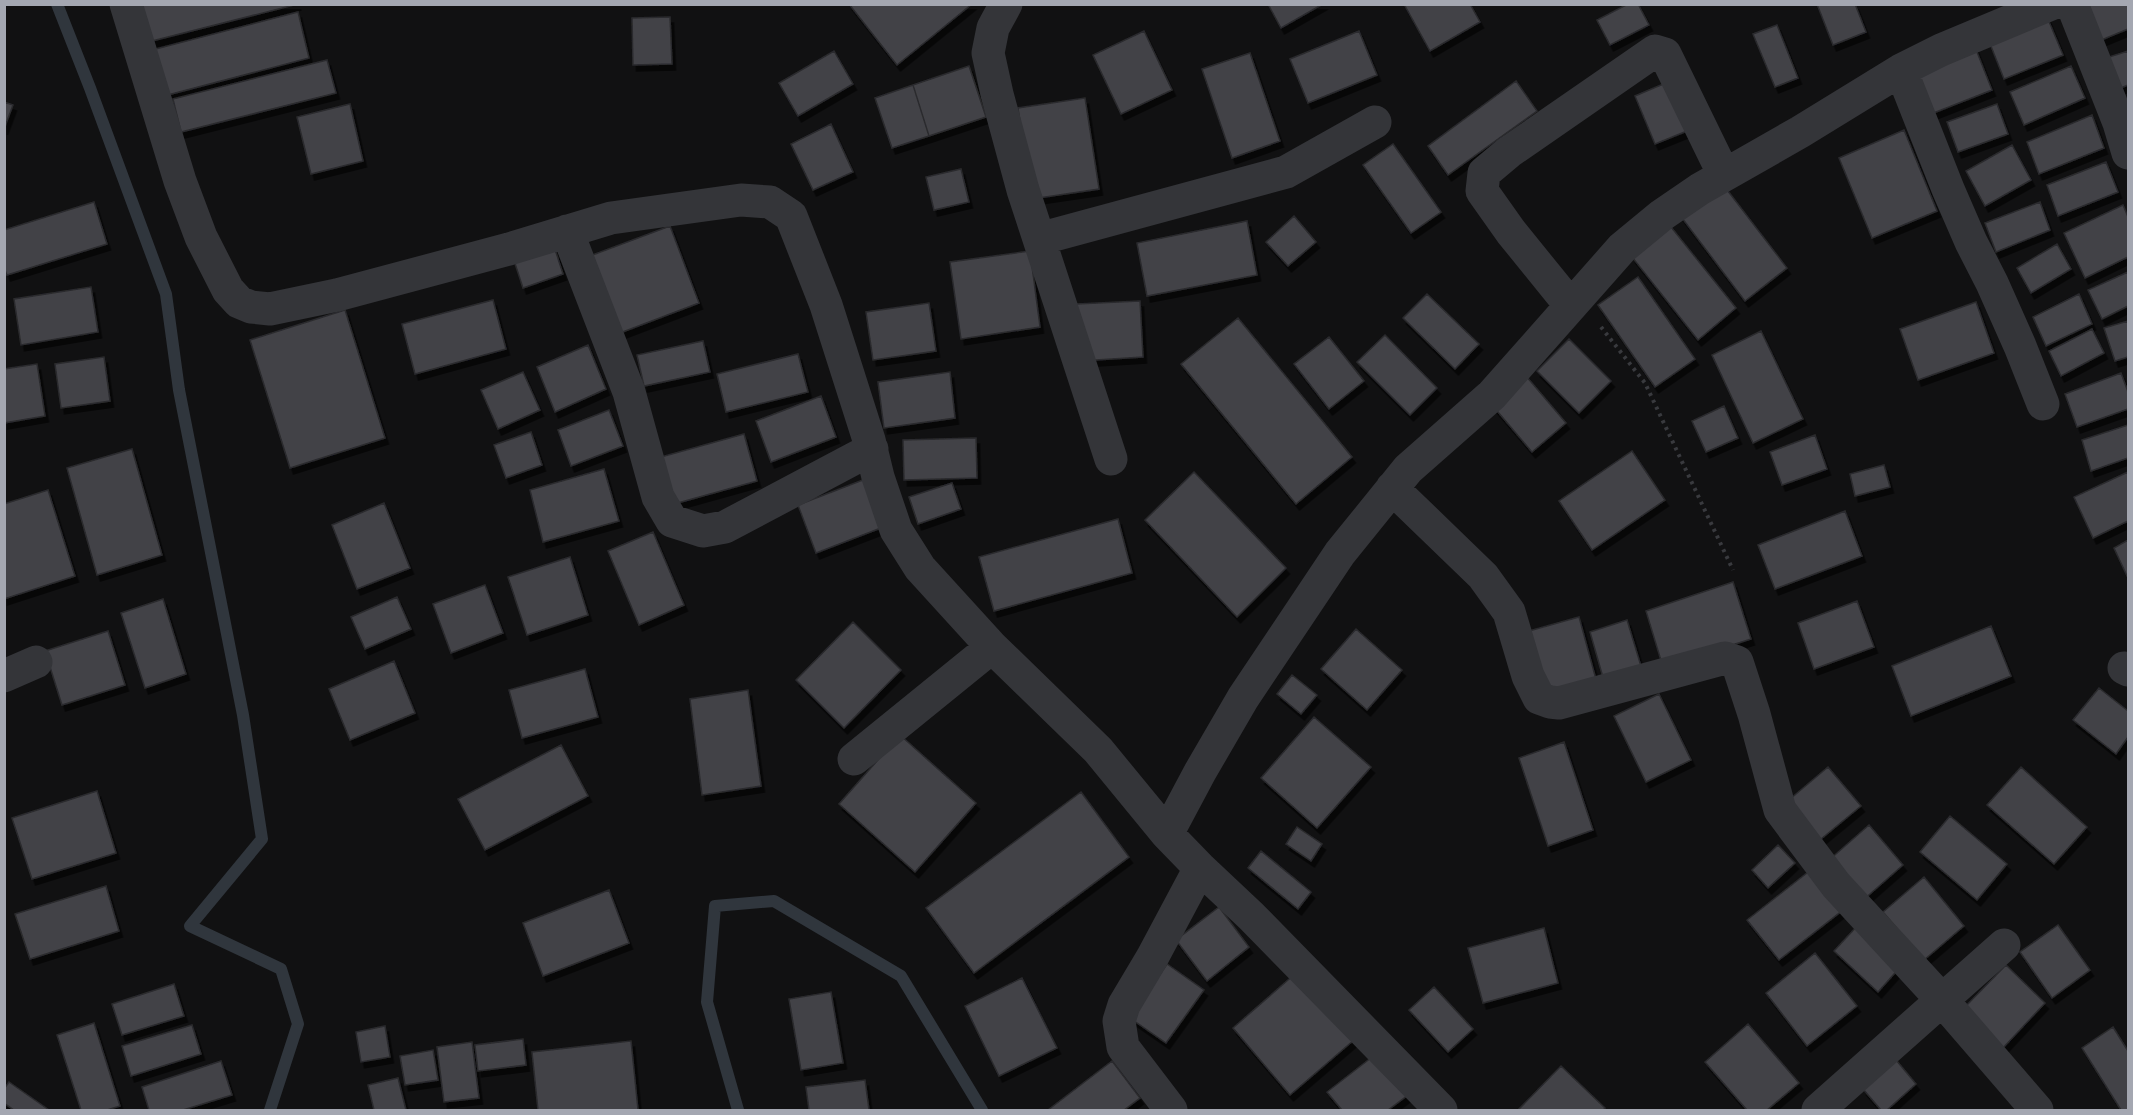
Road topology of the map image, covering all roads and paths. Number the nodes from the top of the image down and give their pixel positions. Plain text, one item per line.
1 (126, 4) edge
2 (1006, 4) edge
3 (2051, 4) edge
4 (2072, 4) edge
5 (1901, 70) junction
6 (1375, 122) dead end
7 (2128, 153) edge
8 (1724, 175) junction
9 (567, 231) junction
10 (1039, 239) junction
11 (1575, 302) junction
12 (2043, 404) dead end
13 (872, 449) junction
14 (1111, 459) dead end
15 (1392, 488) junction
16 (1733, 570) dead end
17 (992, 647) junction
18 (36, 662) dead end
19 (4, 676) edge
20 (854, 759) dead end
21 (1167, 834) junction
22 (1200, 868) junction
23 (2004, 945) dead end
24 (1942, 1000) junction
25 (1171, 1110) edge
26 (1441, 1110) edge
27 (1818, 1110) edge
28 (2037, 1110) edge

1 - 9 street
2 - 10 street
3 - 5 street
4 - 7 street
5 - 8 street
5 - 12 street
6 - 10 street
8 - 11 street
8 - 11 street
9 - 13 street
9 - 13 street
10 - 14 street
11 - 15 street
11 - 16 path
13 - 17 street
15 - 21 street
15 - 24 street
17 - 20 street
17 - 21 street
18 - 19 street
21 - 22 street
22 - 25 street
22 - 26 street
23 - 24 street
24 - 27 street
24 - 28 street

